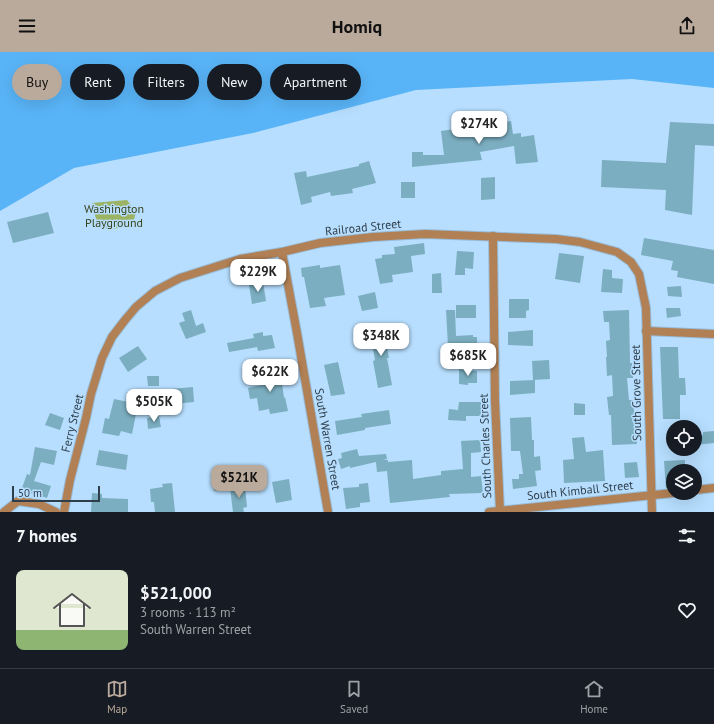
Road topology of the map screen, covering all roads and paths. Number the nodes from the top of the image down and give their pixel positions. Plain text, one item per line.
1 (493, 236) junction
2 (282, 252) junction
3 (639, 274) joint
4 (646, 331) junction
5 (714, 334) edge
6 (109, 342) joint
7 (714, 488) edge
8 (702, 489) edge
9 (666, 494) edge
10 (651, 495) junction
11 (500, 511) junction
12 (4, 512) edge
13 (56, 512) edge
14 (64, 512) edge
15 (328, 512) edge
16 (489, 512) edge
17 (652, 512) edge

1 - 2 street, Railroad Street
1 - 3 street, Railroad Street
1 - 11 street, South Charles Street
2 - 6 street, Railroad Street
2 - 15 street, South Warren Street
3 - 4 street, South Grove Street
4 - 5 street
4 - 10 street, South Grove Street
6 - 14 street, Ferry Street
7 - 8 street
9 - 10 street, South Kimball Street
10 - 11 street, South Kimball Street
10 - 17 street, South Grove Street
11 - 16 street, South Kimball Street
12 - 13 street

